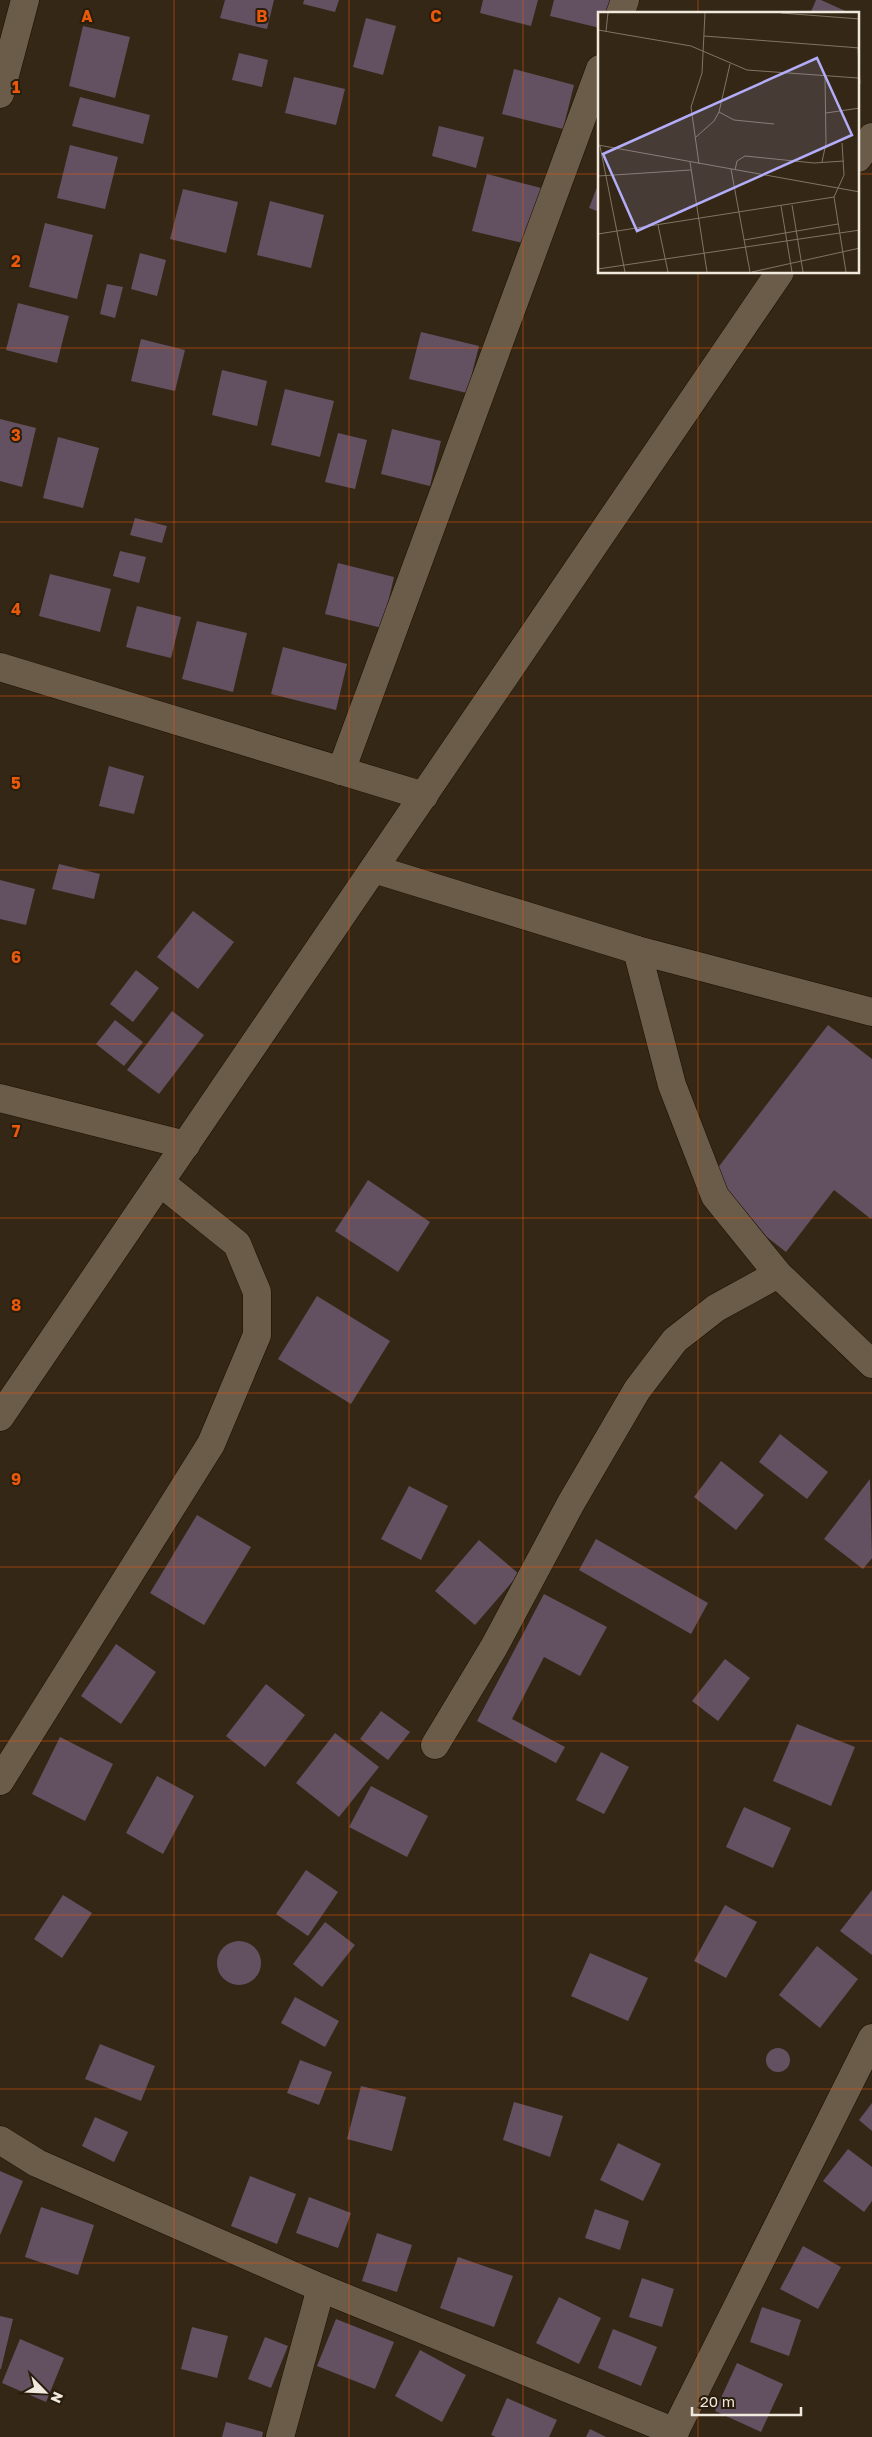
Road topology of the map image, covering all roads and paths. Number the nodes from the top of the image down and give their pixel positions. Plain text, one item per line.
1 (25, 0) edge
2 (625, 0) edge
3 (621, 12) edge
4 (598, 74) edge
5 (0, 94) edge
6 (872, 137) edge
7 (860, 155) edge
8 (779, 274) edge
9 (0, 667) edge
10 (341, 771) junction
11 (424, 796) junction
12 (374, 869) junction
13 (637, 950) junction
14 (872, 1012) edge
15 (0, 1098) edge
16 (186, 1145) junction
17 (160, 1182) junction
18 (778, 1274) junction
19 (872, 1364) edge
20 (0, 1417) edge
21 (435, 1745) dead end
22 (0, 1781) edge
23 (872, 2038) edge
24 (0, 2140) edge
25 (321, 2288) junction
26 (673, 2434) edge
27 (280, 2437) edge

1 - 5 street
2 - 3 street
4 - 10 street
6 - 7 street
8 - 11 street
9 - 10 street
10 - 11 street
11 - 12 street
12 - 13 street
12 - 16 street
13 - 14 street
13 - 18 street
15 - 16 street
16 - 17 street
17 - 20 street
17 - 22 street
18 - 19 street
18 - 21 street
23 - 26 street
24 - 25 street
25 - 26 street
25 - 27 street

